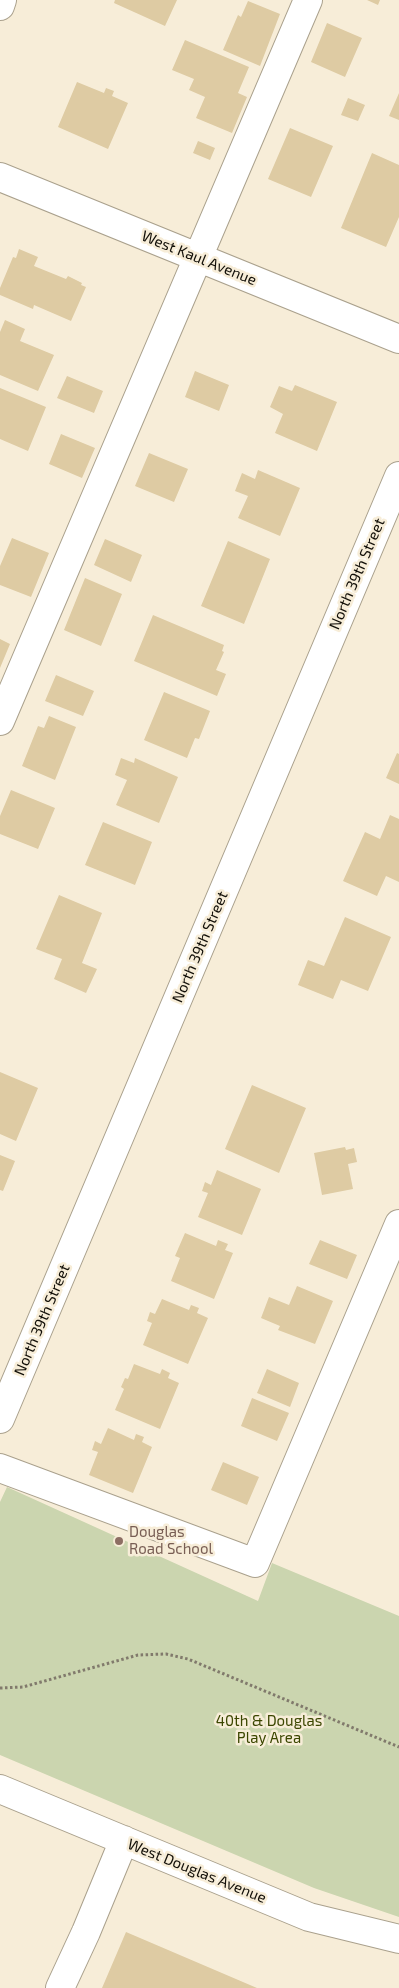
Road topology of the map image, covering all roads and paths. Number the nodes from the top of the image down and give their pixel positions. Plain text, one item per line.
1 (2, 0) edge
2 (308, 0) edge
3 (0, 6) edge
4 (0, 177) edge
5 (196, 257) junction
6 (399, 339) edge
7 (399, 476) edge
8 (0, 721) edge
9 (399, 1224) edge
10 (0, 1419) edge
11 (0, 1468) edge
12 (0, 1688) edge
13 (399, 1747) edge
14 (0, 1789) edge
15 (124, 1840) junction
16 (399, 1939) edge
17 (60, 1988) edge

1 - 3 street
2 - 5 street
4 - 5 street, West Kaul Avenue
5 - 6 street, West Kaul Avenue
5 - 8 street
7 - 10 street, North 39th Street
9 - 11 street
12 - 13 path
14 - 15 street, West Douglas Avenue
15 - 16 street, West Douglas Avenue
15 - 17 street

